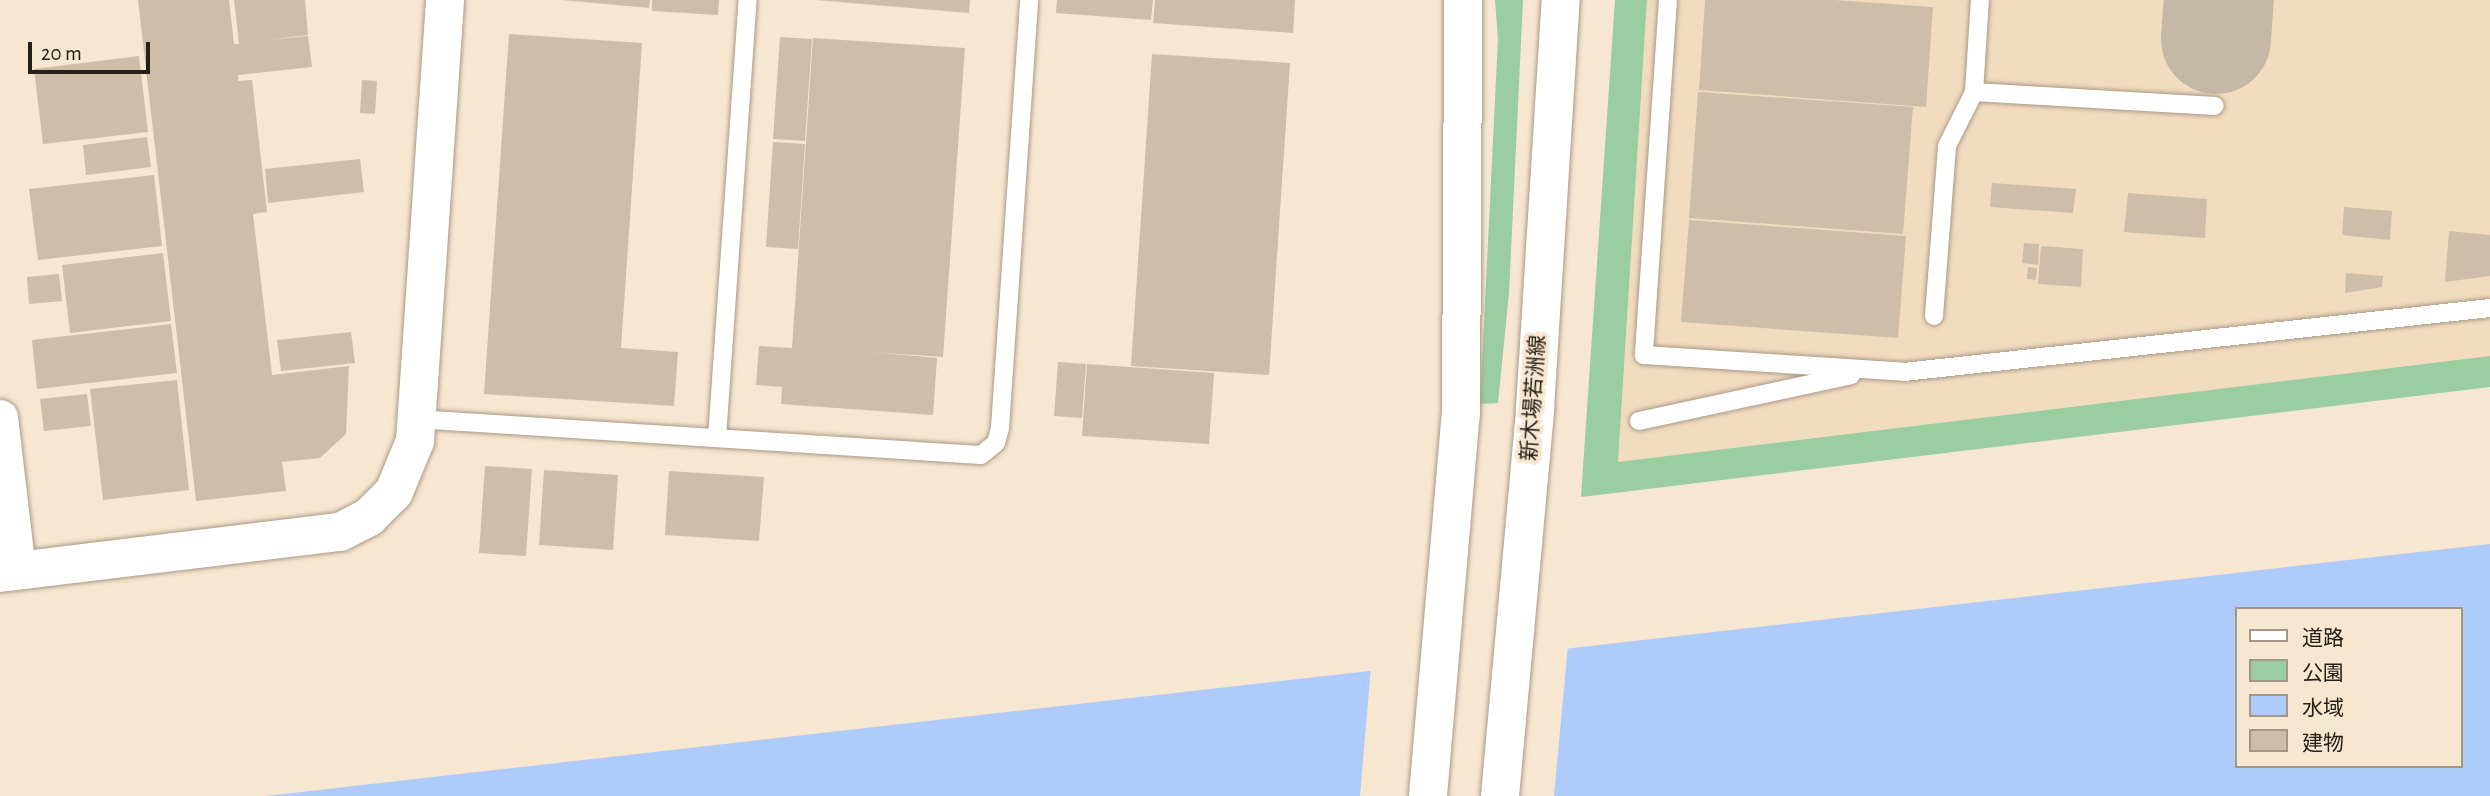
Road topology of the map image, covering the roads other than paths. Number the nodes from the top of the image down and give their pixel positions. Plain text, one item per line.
1 (445, 0) edge
2 (748, 0) edge
3 (1029, 0) edge
4 (1463, 0) edge
5 (1561, 0) edge
6 (1668, 0) edge
7 (1980, 0) edge
8 (1974, 92) junction
9 (2215, 106) dead end
10 (2490, 308) edge
11 (1934, 316) dead end
12 (1874, 370) junction
13 (0, 417) edge
14 (416, 419) junction
15 (1639, 421) dead end
16 (717, 438) junction
17 (9, 572) edge
18 (1428, 796) edge
19 (1500, 796) edge

1 - 14 street
2 - 16 lane
3 - 16 lane
4 - 18 street
5 - 19 street, 新木場若洲線
6 - 12 lane
7 - 8 lane
8 - 9 lane
8 - 11 lane
10 - 12 lane
12 - 15 lane
13 - 17 street
14 - 16 lane
14 - 17 street

